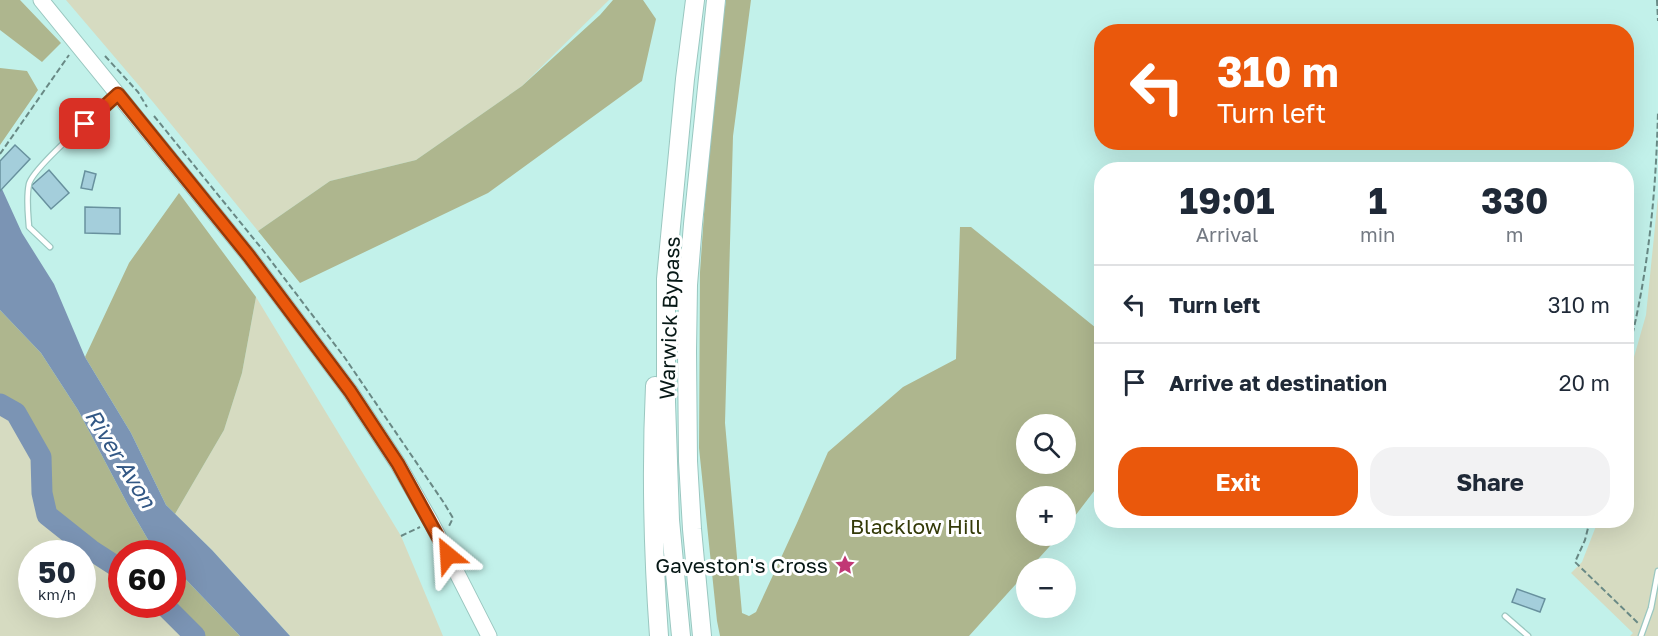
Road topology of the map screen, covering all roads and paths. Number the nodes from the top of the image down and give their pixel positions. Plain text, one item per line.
1 (41, 0) edge
2 (695, 0) edge
3 (716, 0) edge
4 (1657, 0) edge
5 (1658, 21) edge
6 (71, 52) dead end
7 (118, 94) junction
8 (1658, 111) edge
9 (0, 154) edge
10 (50, 247) dead end
11 (666, 279) junction
12 (1634, 329) edge
13 (431, 522) junction
14 (1588, 528) edge
15 (692, 529) junction
16 (401, 536) dead end
17 (1658, 572) edge
18 (1505, 616) dead end
19 (1643, 632) edge
20 (489, 636) edge
21 (659, 636) edge
22 (681, 636) edge
23 (702, 636) edge
24 (711, 636) edge
25 (1528, 636) edge
26 (1633, 636) edge

1 - 7 main road
2 - 11 highway, Warwick Bypass
3 - 15 highway, Warwick Bypass
4 - 5 path
6 - 9 path
7 - 10 lane
7 - 13 main road
8 - 12 path
11 - 21 highway
11 - 22 highway, Warwick Bypass
13 - 16 path
13 - 20 main road
14 - 19 path
15 - 23 highway, Warwick Bypass
15 - 24 highway
17 - 19 lane
18 - 25 lane
19 - 26 lane

